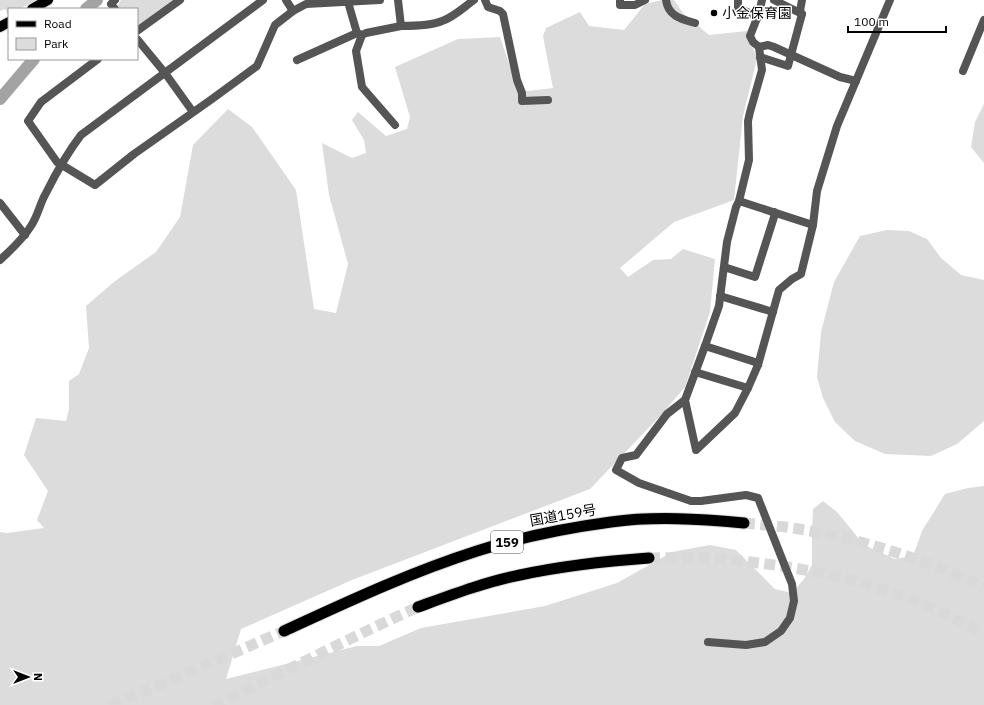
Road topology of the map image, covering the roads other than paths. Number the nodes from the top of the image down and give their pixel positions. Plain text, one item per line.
1 (48, 0) edge
2 (115, 0) edge
3 (180, 0) edge
4 (262, 0) edge
5 (286, 0) edge
6 (380, 0) edge
7 (398, 0) edge
8 (474, 0) edge
9 (485, 0) edge
10 (620, 0) edge
11 (645, 0) edge
12 (666, 0) edge
13 (738, 0) edge
14 (762, 0) edge
15 (774, 0) edge
16 (802, 0) edge
17 (890, 0) edge
18 (348, 2) junction
19 (34, 8) edge
20 (114, 8) edge
21 (293, 11) junction
22 (802, 14) junction
23 (758, 17) junction
24 (984, 20) edge
25 (695, 23) dead end
26 (401, 26) junction
27 (138, 30) edge
28 (359, 34) junction
29 (138, 40) edge
30 (759, 47) junction
31 (791, 54) junction
32 (760, 57) junction
33 (97, 60) edge
34 (297, 60) dead end
35 (963, 71) dead end
36 (165, 73) junction
37 (856, 81) junction
38 (548, 100) dead end
39 (193, 112) junction
40 (395, 125) dead end
41 (62, 165) junction
42 (739, 201) junction
43 (0, 203) edge
44 (774, 212) junction
45 (813, 225) junction
46 (24, 235) junction
47 (0, 260) edge
48 (724, 267) junction
49 (720, 296) junction
50 (772, 312) junction
51 (705, 346) junction
52 (758, 365) junction
53 (695, 372) junction
54 (748, 388) junction
55 (685, 400) junction
56 (744, 522) tunnel mouth
57 (649, 558) tunnel mouth
58 (418, 607) tunnel mouth
59 (284, 631) tunnel mouth
60 (708, 642) dead end

1 - 19 main road
2 - 20 street
3 - 27 street
4 - 36 street
5 - 21 street
6 - 18 street
7 - 26 street
8 - 26 street
9 - 38 street
10 - 11 street
12 - 25 street
13 - 23 street
14 - 23 street
15 - 22 street
16 - 22 street
17 - 37 street
18 - 21 street
18 - 28 street
21 - 39 street
22 - 31 street
23 - 30 street
24 - 35 street
26 - 28 street
28 - 34 street
28 - 40 street
29 - 36 street
30 - 31 street
30 - 32 street
31 - 32 street
31 - 37 street
32 - 42 street
33 - 41 street
36 - 39 street
36 - 41 street
37 - 45 street
39 - 41 street
41 - 46 street
42 - 44 street
42 - 48 street
43 - 46 street
44 - 45 street
44 - 48 street
45 - 50 street
46 - 47 street
48 - 49 street
49 - 50 street
49 - 51 street
50 - 52 street
51 - 52 street
51 - 53 street
52 - 54 street
53 - 54 street
53 - 55 street
54 - 55 street
55 - 60 street
56 - 59 highway, 国道159号 / 159
57 - 58 highway, 159

